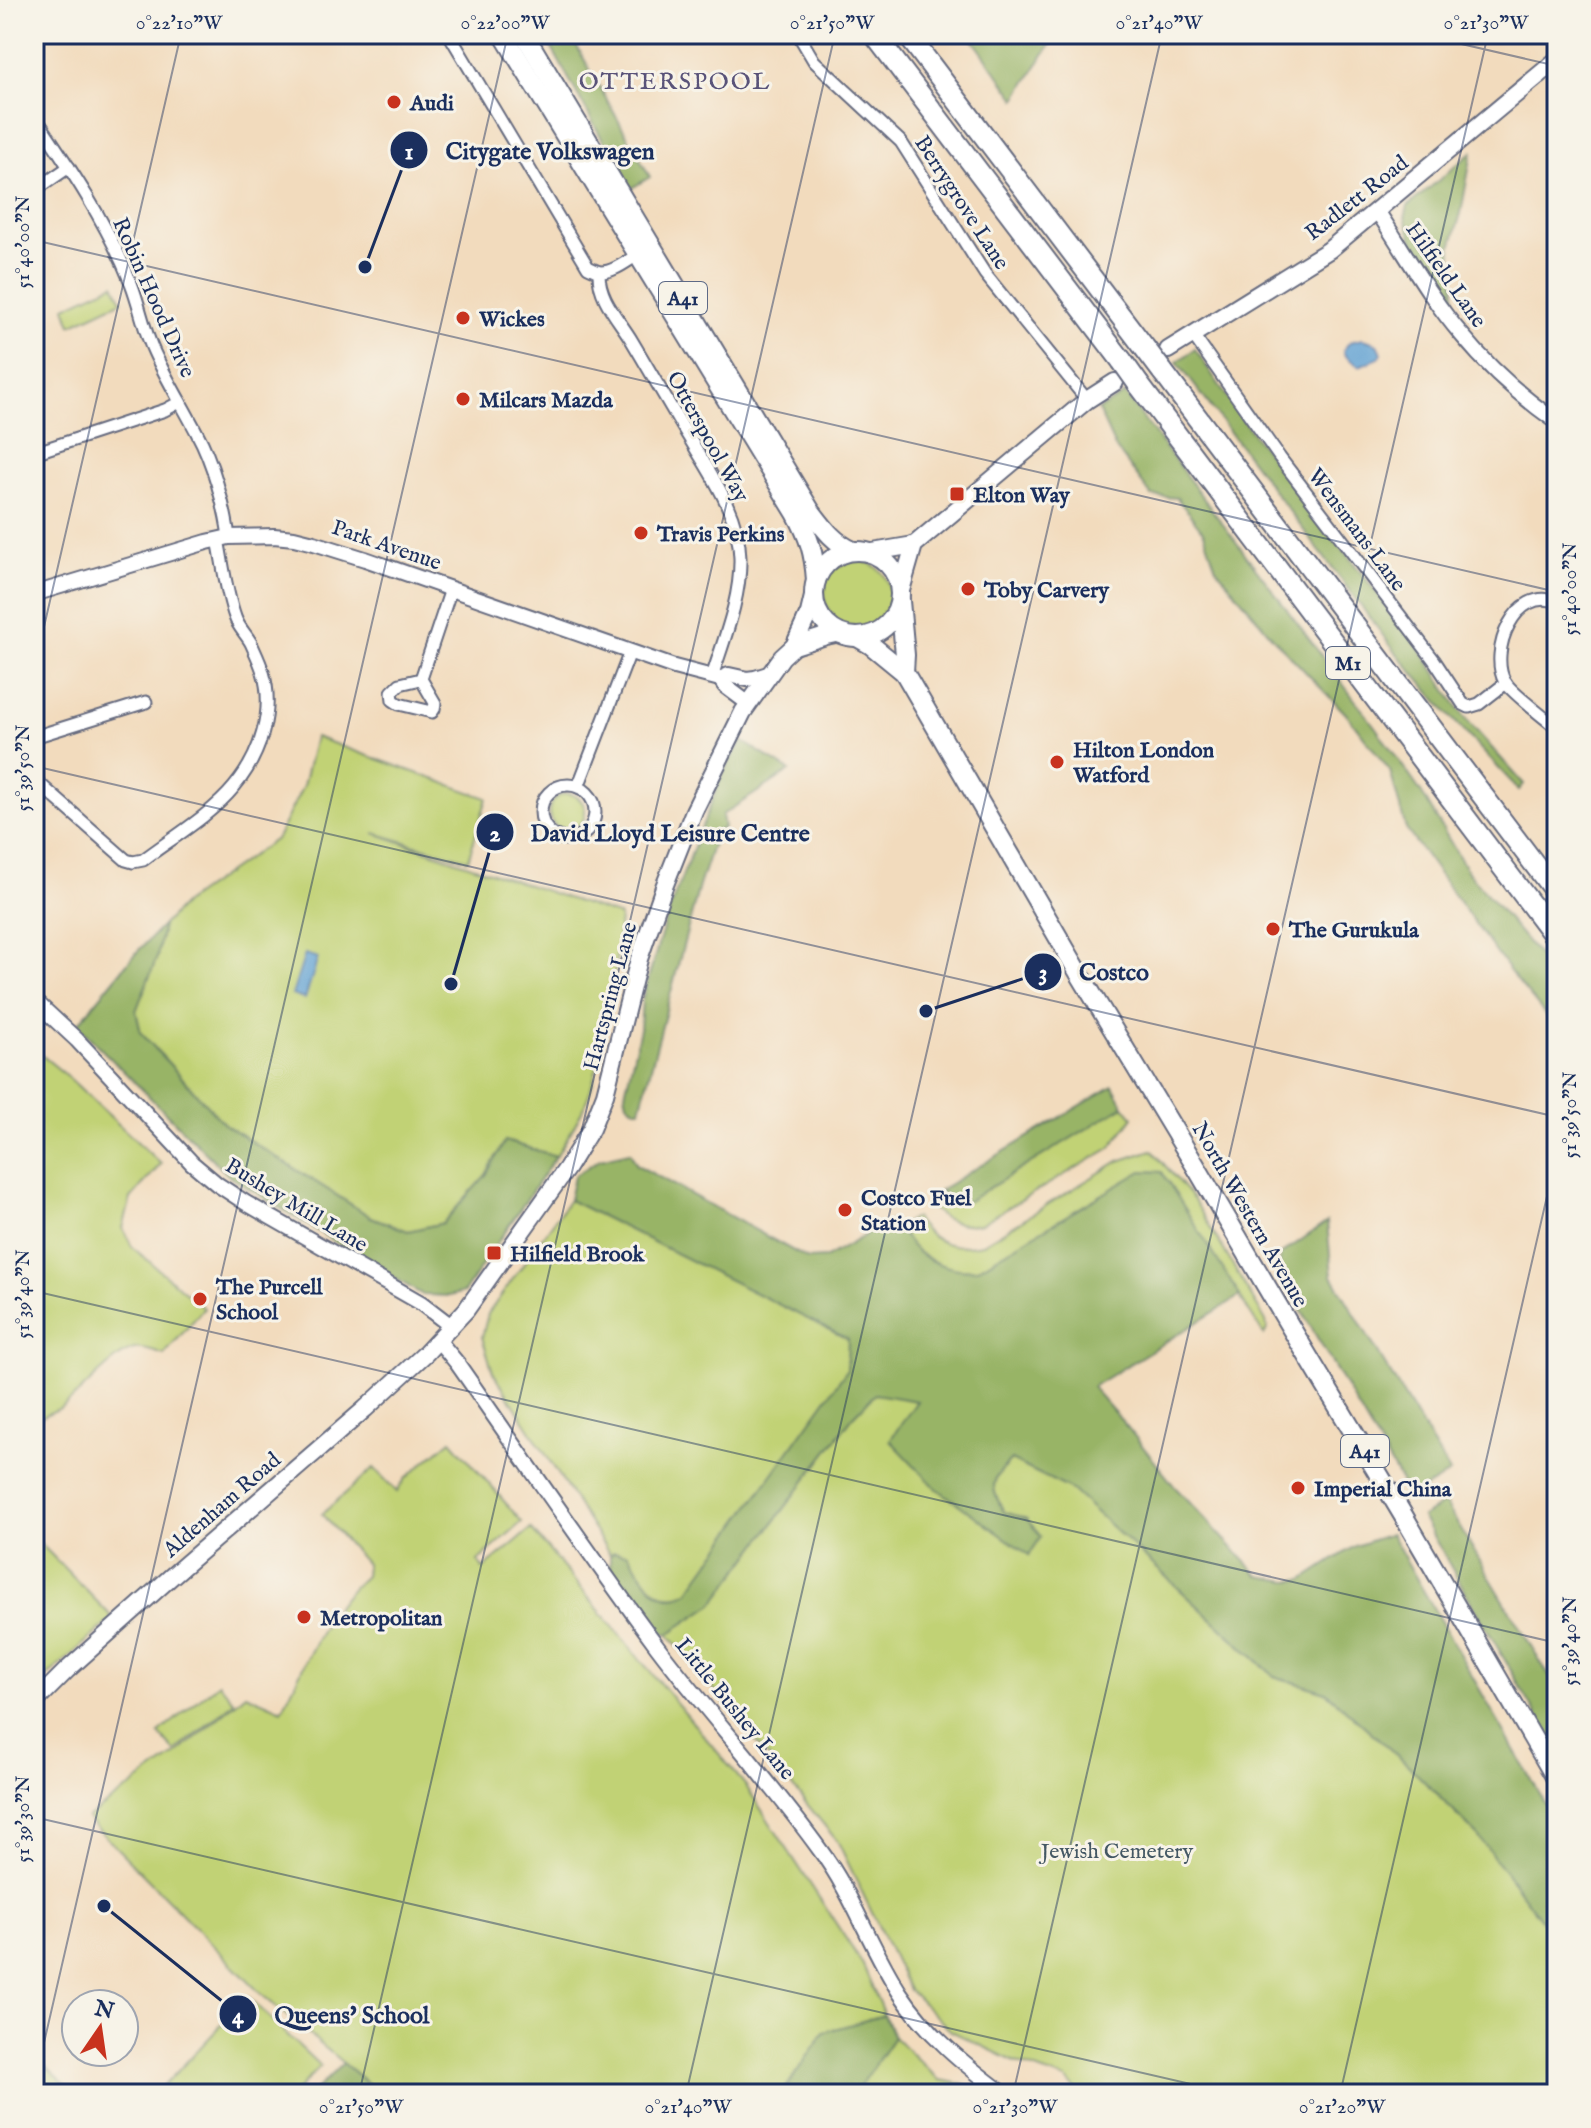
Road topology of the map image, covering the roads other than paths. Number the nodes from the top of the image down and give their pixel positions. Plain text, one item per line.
1 (449, 34) edge
2 (495, 34) edge
3 (503, 34) edge
4 (524, 34) edge
5 (798, 34) edge
6 (871, 34) edge
7 (912, 39) edge
8 (1557, 60) edge
9 (34, 115) edge
10 (578, 159) junction
11 (69, 167) junction
12 (34, 191) edge
13 (1377, 211) junction
14 (637, 255) junction
15 (599, 272) junction
16 (1193, 335) junction
17 (1168, 350) dead end
18 (1115, 382) dead end
19 (1087, 400) junction
20 (180, 402) junction
21 (1557, 422) edge
22 (34, 453) edge
23 (223, 538) junction
24 (914, 545) junction
25 (860, 552) junction
26 (815, 586) junction
27 (451, 589) junction
28 (34, 594) edge
29 (900, 596) junction
30 (1557, 602) edge
31 (849, 635) junction
32 (794, 646) junction
33 (630, 652) junction
34 (904, 672) junction
35 (771, 673) junction
36 (716, 678) junction
37 (421, 679) dead end
38 (1506, 683) junction
39 (146, 702) dead end
40 (749, 704) junction
41 (1557, 728) edge
42 (34, 737) edge
43 (34, 779) edge
44 (578, 787) junction
45 (1557, 894) edge
46 (1557, 939) edge
47 (34, 1000) edge
48 (451, 1326) junction
49 (438, 1340) junction
50 (34, 1703) edge
51 (1557, 1780) edge
52 (1004, 2094) edge

1 - 15 street, Otterspool Way
2 - 10 highway
3 - 10 highway, A41
4 - 25 highway, A41
5 - 19 street, Berrygrove Lane
6 - 46 highway, M1, bridge
7 - 45 highway, M1, bridge
8 - 13 main road, Radlett Road
9 - 11 street, Robin Hood Drive
10 - 14 highway, A41
11 - 12 street
11 - 20 street, Robin Hood Drive
13 - 16 main road, Radlett Road
13 - 21 street, Hilfield Lane
14 - 15 street
14 - 26 highway, A41
15 - 36 street, Otterspool Way
16 - 17 main road, Radlett Road
16 - 38 street, Wensmans Lane
18 - 19 main road
19 - 24 main road
20 - 22 street
20 - 23 street, Robin Hood Drive
23 - 27 street, Park Avenue
23 - 28 street, Park Avenue
23 - 43 street, Robin Hood Drive
24 - 25 main road
24 - 29 main road
25 - 26 highway
25 - 29 highway
26 - 31 highway
26 - 32 main road, Hartspring Lane
27 - 33 street, Park Avenue
27 - 37 street
29 - 31 highway
29 - 34 highway, North Western Avenue / A41
30 - 38 street
31 - 32 main road
31 - 34 highway, North Western Avenue / A41
32 - 35 main road, Hartspring Lane
33 - 36 street, Park Avenue
33 - 44 street
34 - 51 highway, North Western Avenue / A41
35 - 36 street, Park Avenue
35 - 40 main road, Hartspring Lane
36 - 40 street, Park Avenue
38 - 41 street
39 - 42 street
40 - 48 main road, Hartspring Lane
44 - 44 street
47 - 48 street, Bushey Mill Lane
48 - 49 main road, Hartspring Lane
49 - 50 main road, Aldenham Road
49 - 52 street, Little Bushey Lane

